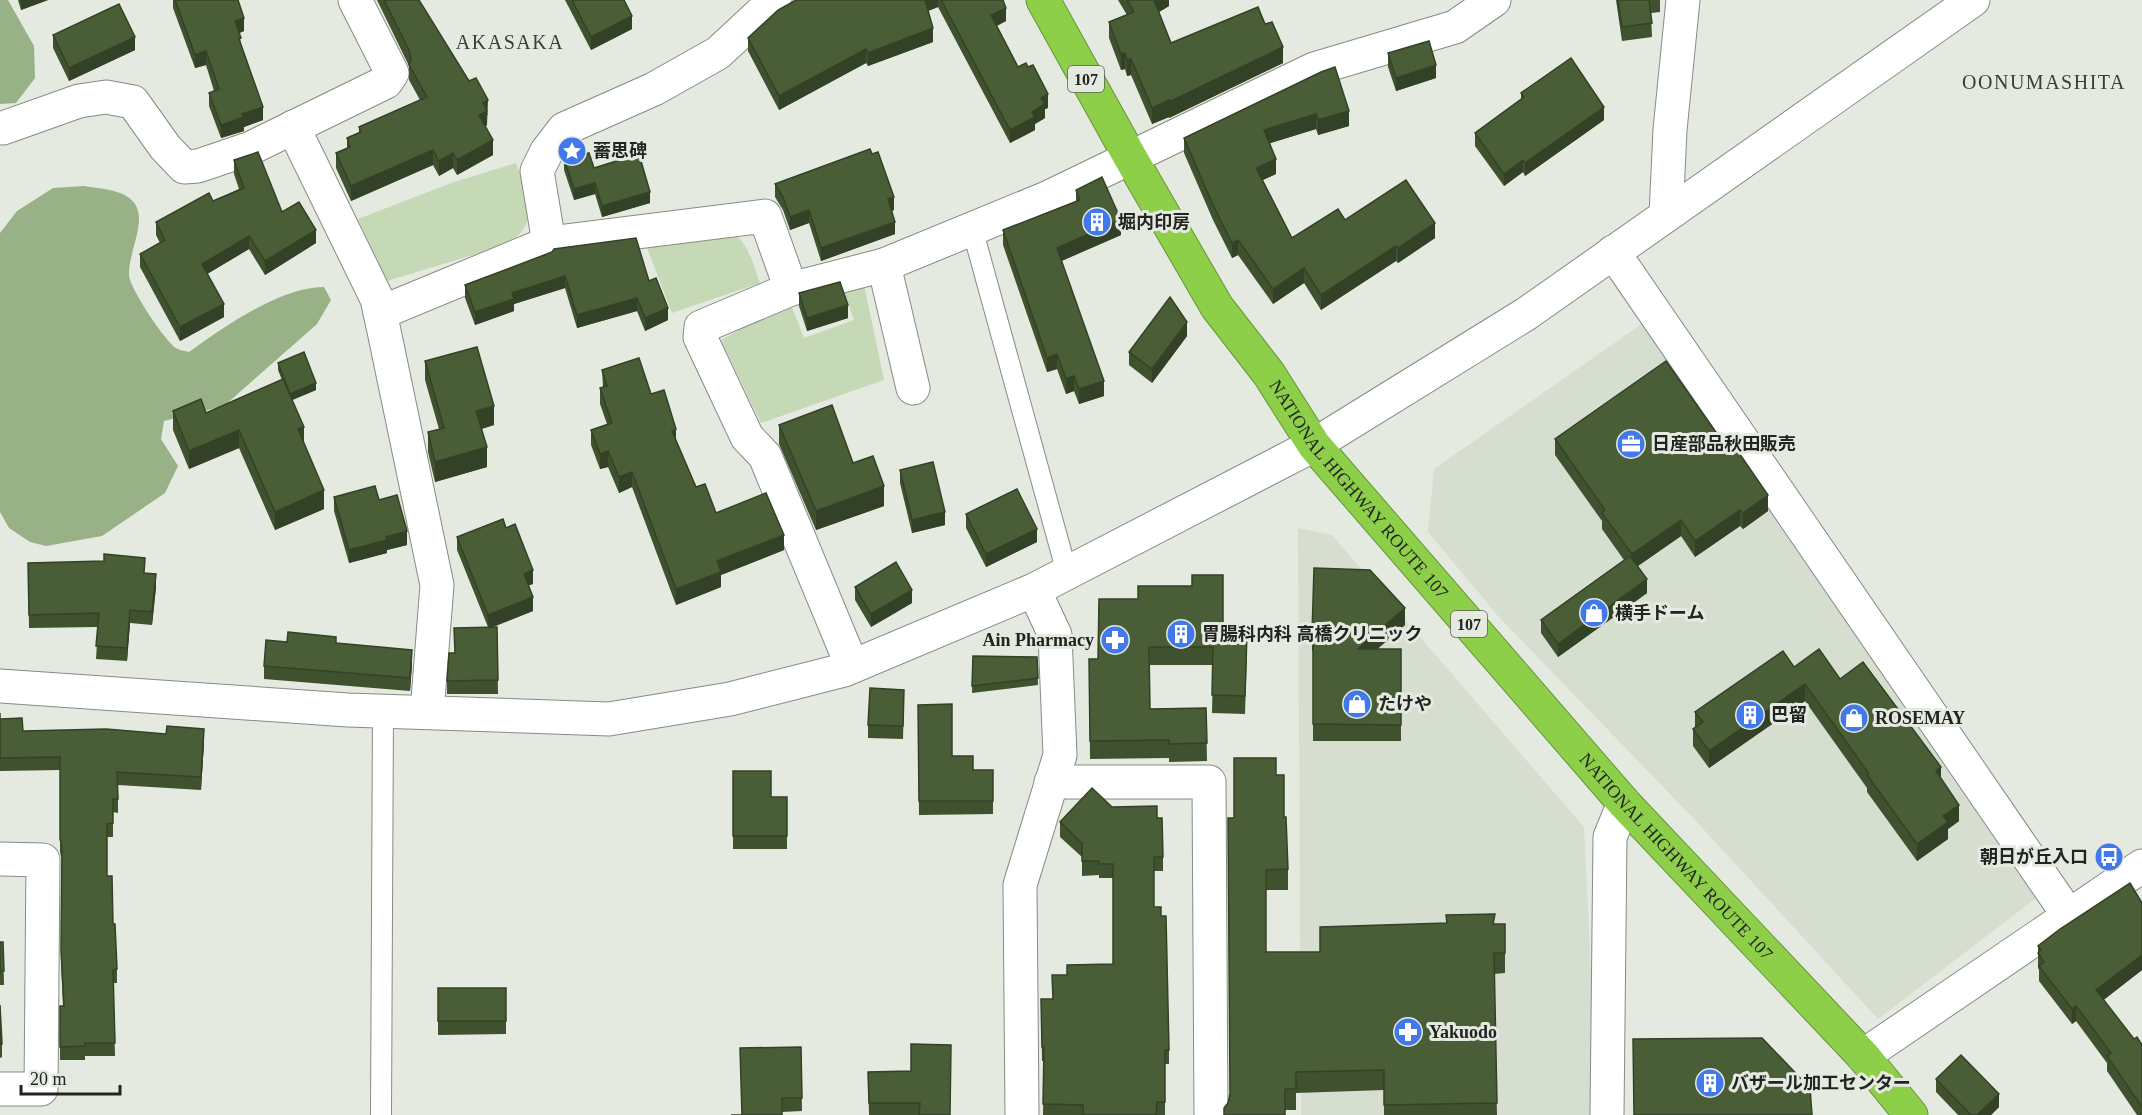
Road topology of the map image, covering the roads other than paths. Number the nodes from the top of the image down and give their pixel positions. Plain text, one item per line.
1 (355, 0) edge
2 (775, 0) edge
3 (1043, 0) edge
4 (1494, 0) edge
5 (1683, 0) edge
6 (1973, 0) edge
7 (3, 128) dead end
8 (293, 128) junction
9 (1130, 157) junction
10 (1665, 215) junction
11 (972, 228) junction
12 (549, 243) junction
13 (1613, 252) junction
14 (884, 265) junction
15 (791, 289) junction
16 (380, 313) junction
17 (913, 388) dead end
18 (1314, 445) junction
19 (1067, 573) junction
20 (1034, 590) junction
21 (852, 666) junction
22 (0, 686) edge
23 (383, 711) junction
24 (427, 712) junction
25 (1051, 782) junction
26 (1624, 802) junction
27 (0, 859) edge
28 (2142, 866) edge
29 (2069, 916) junction
30 (1863, 1056) junction
31 (0, 1089) edge
32 (381, 1115) edge
33 (1022, 1115) edge
34 (1211, 1115) edge
35 (1606, 1115) edge
36 (1911, 1115) edge

1 - 8 street
2 - 12 street
3 - 9 highway, NATIONAL HIGHWAY ROUTE 107 / 107
4 - 9 street
5 - 10 street
6 - 10 street
7 - 8 street
8 - 16 street
9 - 11 street
9 - 18 highway, NATIONAL HIGHWAY ROUTE 107 / 107
10 - 13 street
11 - 14 street
11 - 19 lane
12 - 15 street
12 - 16 street
13 - 18 street
13 - 29 street
14 - 15 street
14 - 17 street
15 - 21 street
16 - 24 street
18 - 19 street
18 - 26 highway, NATIONAL HIGHWAY ROUTE 107 / 107
19 - 20 street
20 - 21 street
20 - 25 street
21 - 24 street
22 - 23 street
23 - 24 street
23 - 32 lane
25 - 33 street
25 - 34 street
26 - 30 highway, NATIONAL HIGHWAY ROUTE 107 / 107
26 - 35 street
27 - 31 street
28 - 29 street
29 - 30 street
30 - 36 highway, NATIONAL HIGHWAY ROUTE 107 / 107

